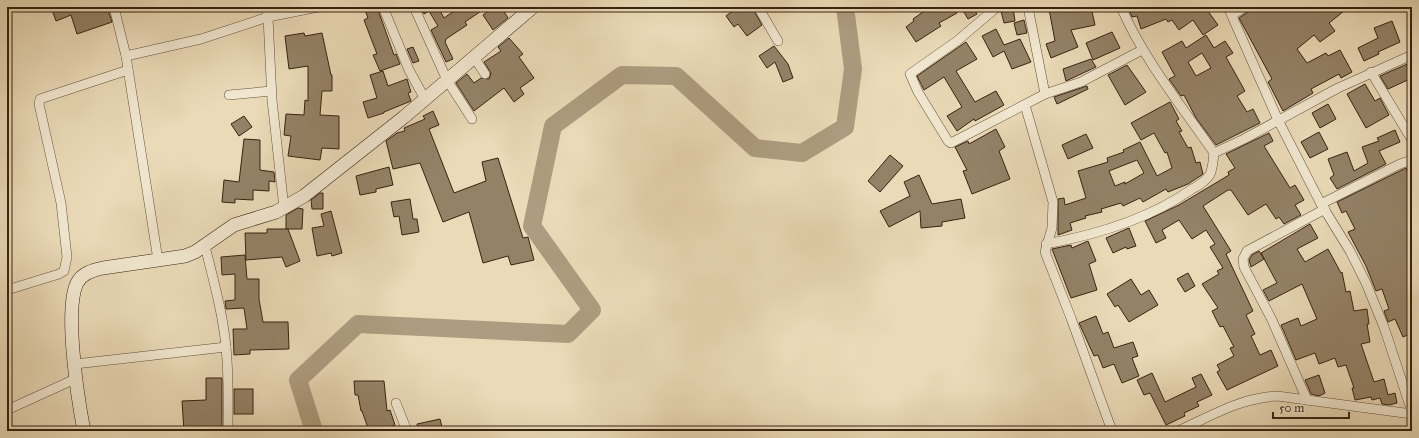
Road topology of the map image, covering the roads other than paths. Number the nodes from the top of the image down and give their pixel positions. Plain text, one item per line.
1 (114, 7) edge
2 (266, 7) edge
3 (318, 7) edge
4 (382, 7) edge
5 (414, 7) edge
6 (533, 7) edge
7 (758, 7) edge
8 (997, 7) edge
9 (1028, 7) edge
10 (1121, 7) edge
11 (1245, 7) edge
12 (1230, 11) edge
13 (268, 17) junction
14 (778, 41) dead end
15 (1142, 50) junction
16 (1412, 55) edge
17 (126, 56) junction
18 (474, 57) junction
19 (128, 70) junction
20 (1371, 72) junction
21 (485, 74) dead end
22 (447, 80) junction
23 (271, 91) junction
24 (1045, 94) junction
25 (229, 95) dead end
26 (425, 99) junction
27 (1025, 104) junction
28 (472, 120) dead end
29 (1278, 120) junction
30 (1412, 140) edge
31 (1214, 153) junction
32 (1412, 160) edge
33 (1323, 206) junction
34 (284, 208) junction
35 (1046, 244) junction
36 (205, 246) junction
37 (158, 260) junction
38 (64, 271) junction
39 (78, 281) junction
40 (7, 290) edge
41 (226, 347) junction
42 (75, 364) junction
43 (75, 379) junction
44 (1307, 400) junction
45 (396, 403) dead end
46 (7, 410) edge
47 (1412, 413) edge
48 (84, 431) edge
49 (228, 431) edge
50 (407, 431) edge
51 (1112, 431) edge
52 (1178, 431) edge

1 - 17 street
2 - 13 street
3 - 13 street
4 - 26 street
5 - 22 street
6 - 18 street
7 - 14 street
8 - 27 street
9 - 24 street
10 - 15 street
11 - 12 street
12 - 29 street
13 - 17 street
13 - 23 street
15 - 24 street
15 - 31 street
16 - 20 street
17 - 19 street
18 - 21 street
18 - 22 street
19 - 37 street
19 - 38 street
20 - 29 street
20 - 30 street
22 - 26 street
22 - 28 street
23 - 25 street
23 - 34 street
24 - 27 street
26 - 34 street
27 - 35 street
29 - 31 street
29 - 33 street
31 - 35 street
32 - 33 street
33 - 44 street
33 - 47 street
34 - 36 street
35 - 51 street
36 - 37 street
36 - 41 street
37 - 39 street
38 - 39 street
38 - 40 street
39 - 42 street
41 - 42 street
41 - 49 street
42 - 43 street
43 - 46 street
43 - 48 street
44 - 47 street
44 - 52 street
45 - 50 street

